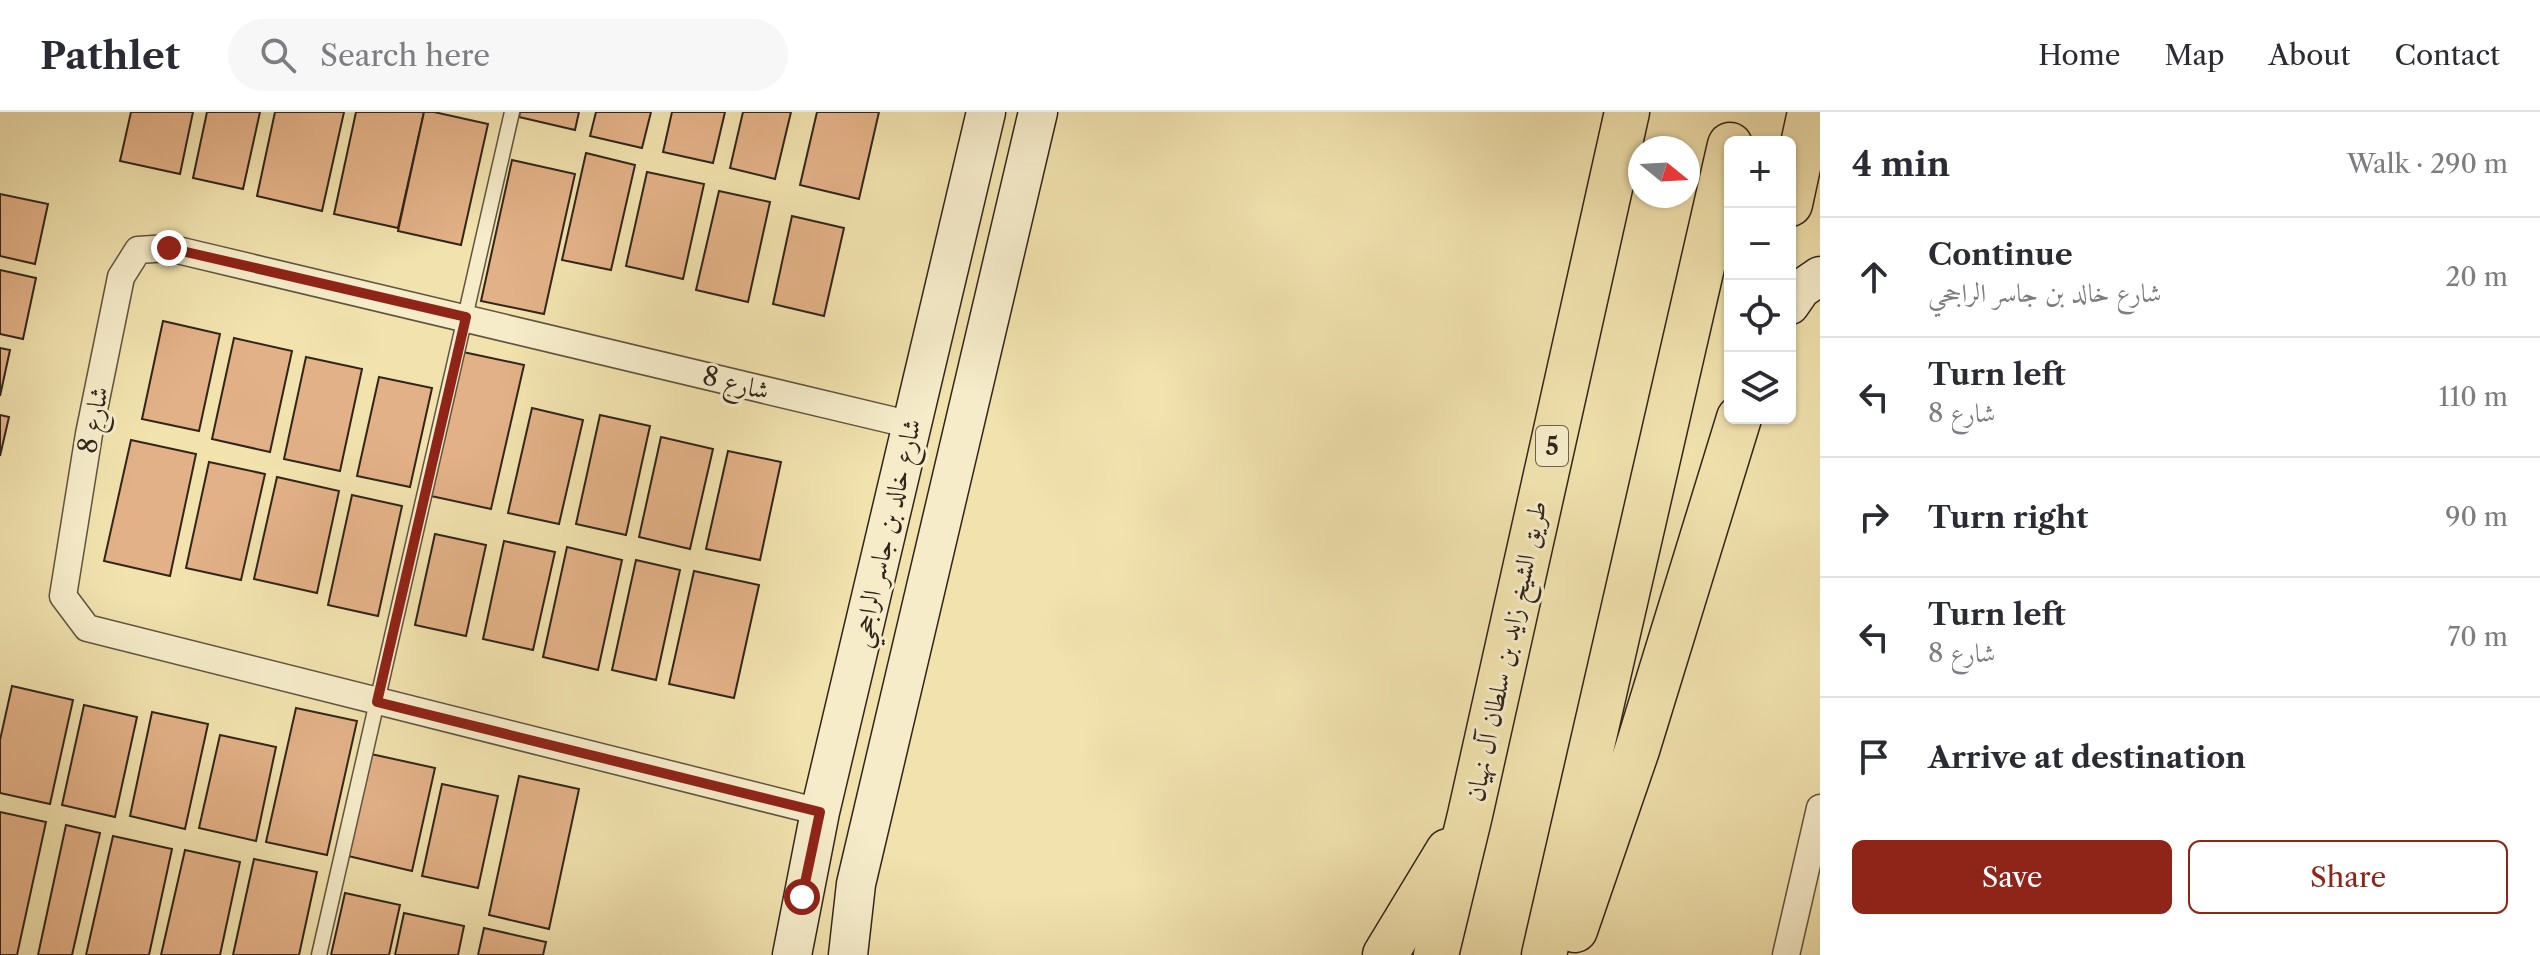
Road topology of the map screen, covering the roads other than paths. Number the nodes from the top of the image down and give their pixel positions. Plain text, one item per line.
1 (512, 112) edge
2 (986, 112) edge
3 (1038, 112) edge
4 (1627, 112) edge
5 (1738, 112) edge
6 (1810, 112) edge
7 (1732, 136) edge
8 (1724, 170) edge
9 (1796, 176) edge
10 (1820, 276) edge
11 (1796, 296) edge
12 (466, 317) junction
13 (1737, 424) edge
14 (912, 425) junction
15 (377, 702) junction
16 (1820, 808) edge
17 (820, 812) junction
18 (1470, 815) junction
19 (319, 955) edge
20 (792, 955) edge
21 (848, 955) edge
22 (1385, 955) edge
23 (1436, 955) edge
24 (1544, 955) edge
25 (1566, 955) edge
26 (1786, 955) edge

1 - 12 lane
2 - 14 street, شارع خالد بن جاسر الراجحي
3 - 21 street, شارع خالد بن جاسر الراجحي
4 - 18 highway, طريق الشيخ زايد بن سلطان آل نهيان / 5
5 - 7 highway
6 - 9 highway
8 - 24 highway
10 - 11 street
12 - 14 street, شارع 8
12 - 15 lane
12 - 15 street, شارع 8
13 - 25 highway
14 - 17 street, شارع خالد بن جاسر الراجحي
15 - 17 street, شارع 8
15 - 19 lane
16 - 26 street
17 - 20 street, شارع خالد بن جاسر الراجحي
18 - 22 highway
18 - 23 highway, طريق الشيخ زايد بن سلطان آل نهيان / 5

